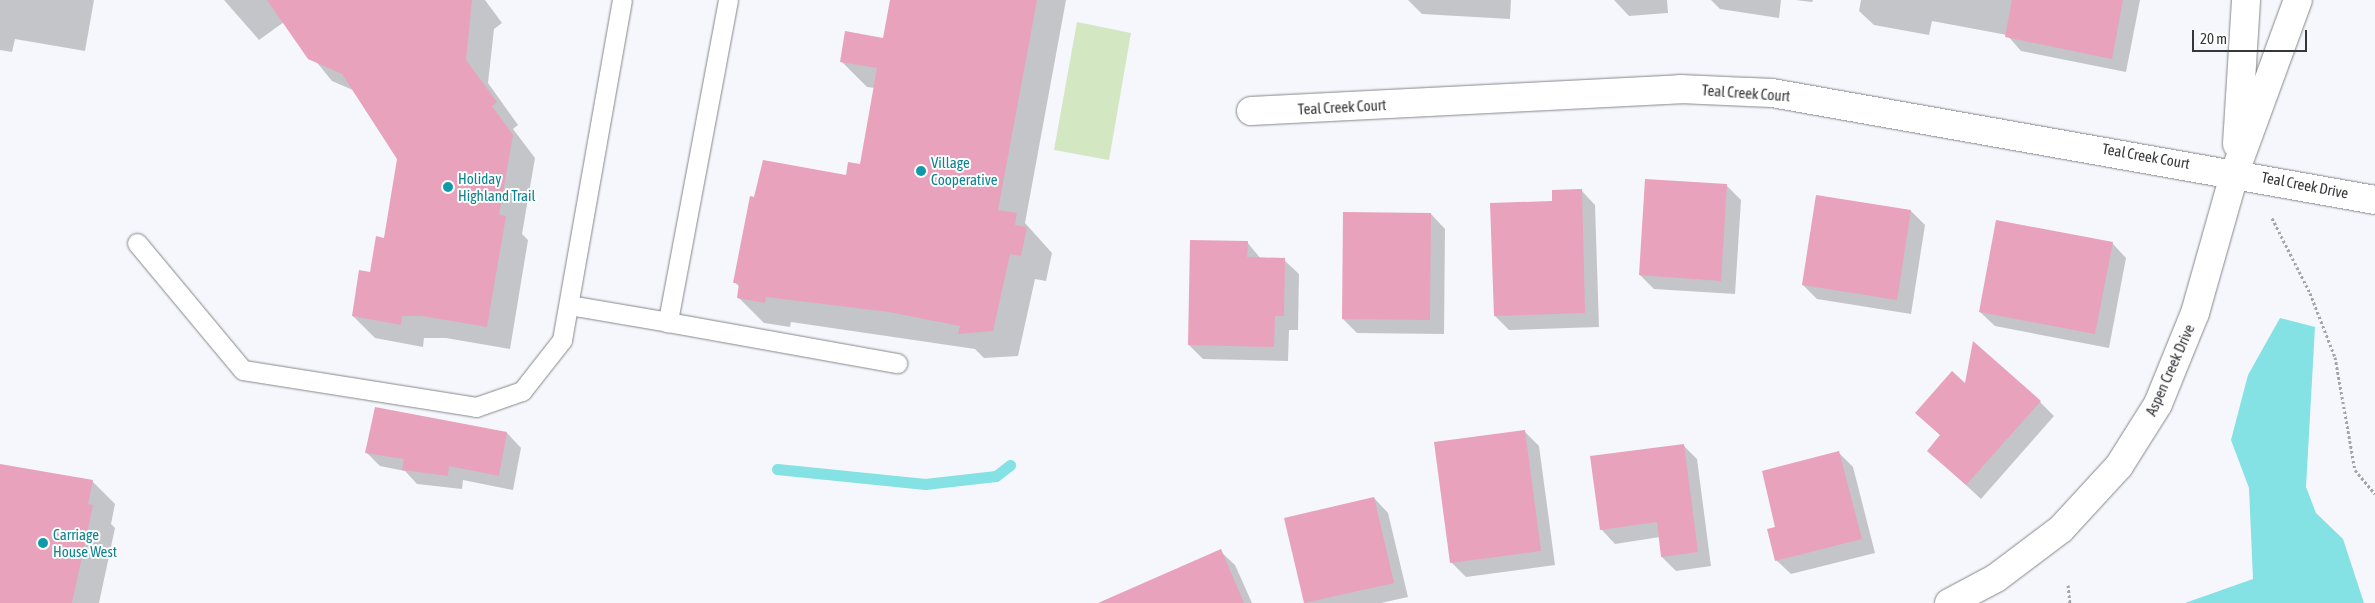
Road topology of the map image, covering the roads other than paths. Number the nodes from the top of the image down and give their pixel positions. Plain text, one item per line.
1 (622, 0) edge
2 (728, 0) edge
3 (2246, 0) edge
4 (2298, 0) edge
5 (1251, 111) dead end
6 (2236, 172) junction
7 (2375, 200) edge
8 (137, 244) dead end
9 (569, 305) junction
10 (668, 322) junction
11 (897, 363) dead end
12 (1949, 603) edge

1 - 9 lane
2 - 10 lane
3 - 6 street, Aspen Creek Drive
4 - 6 street, Aspen Creek Drive
5 - 6 street, Teal Creek Court
6 - 7 street, Teal Creek Drive
6 - 12 street, Aspen Creek Drive
8 - 9 lane
9 - 10 lane
10 - 11 lane

